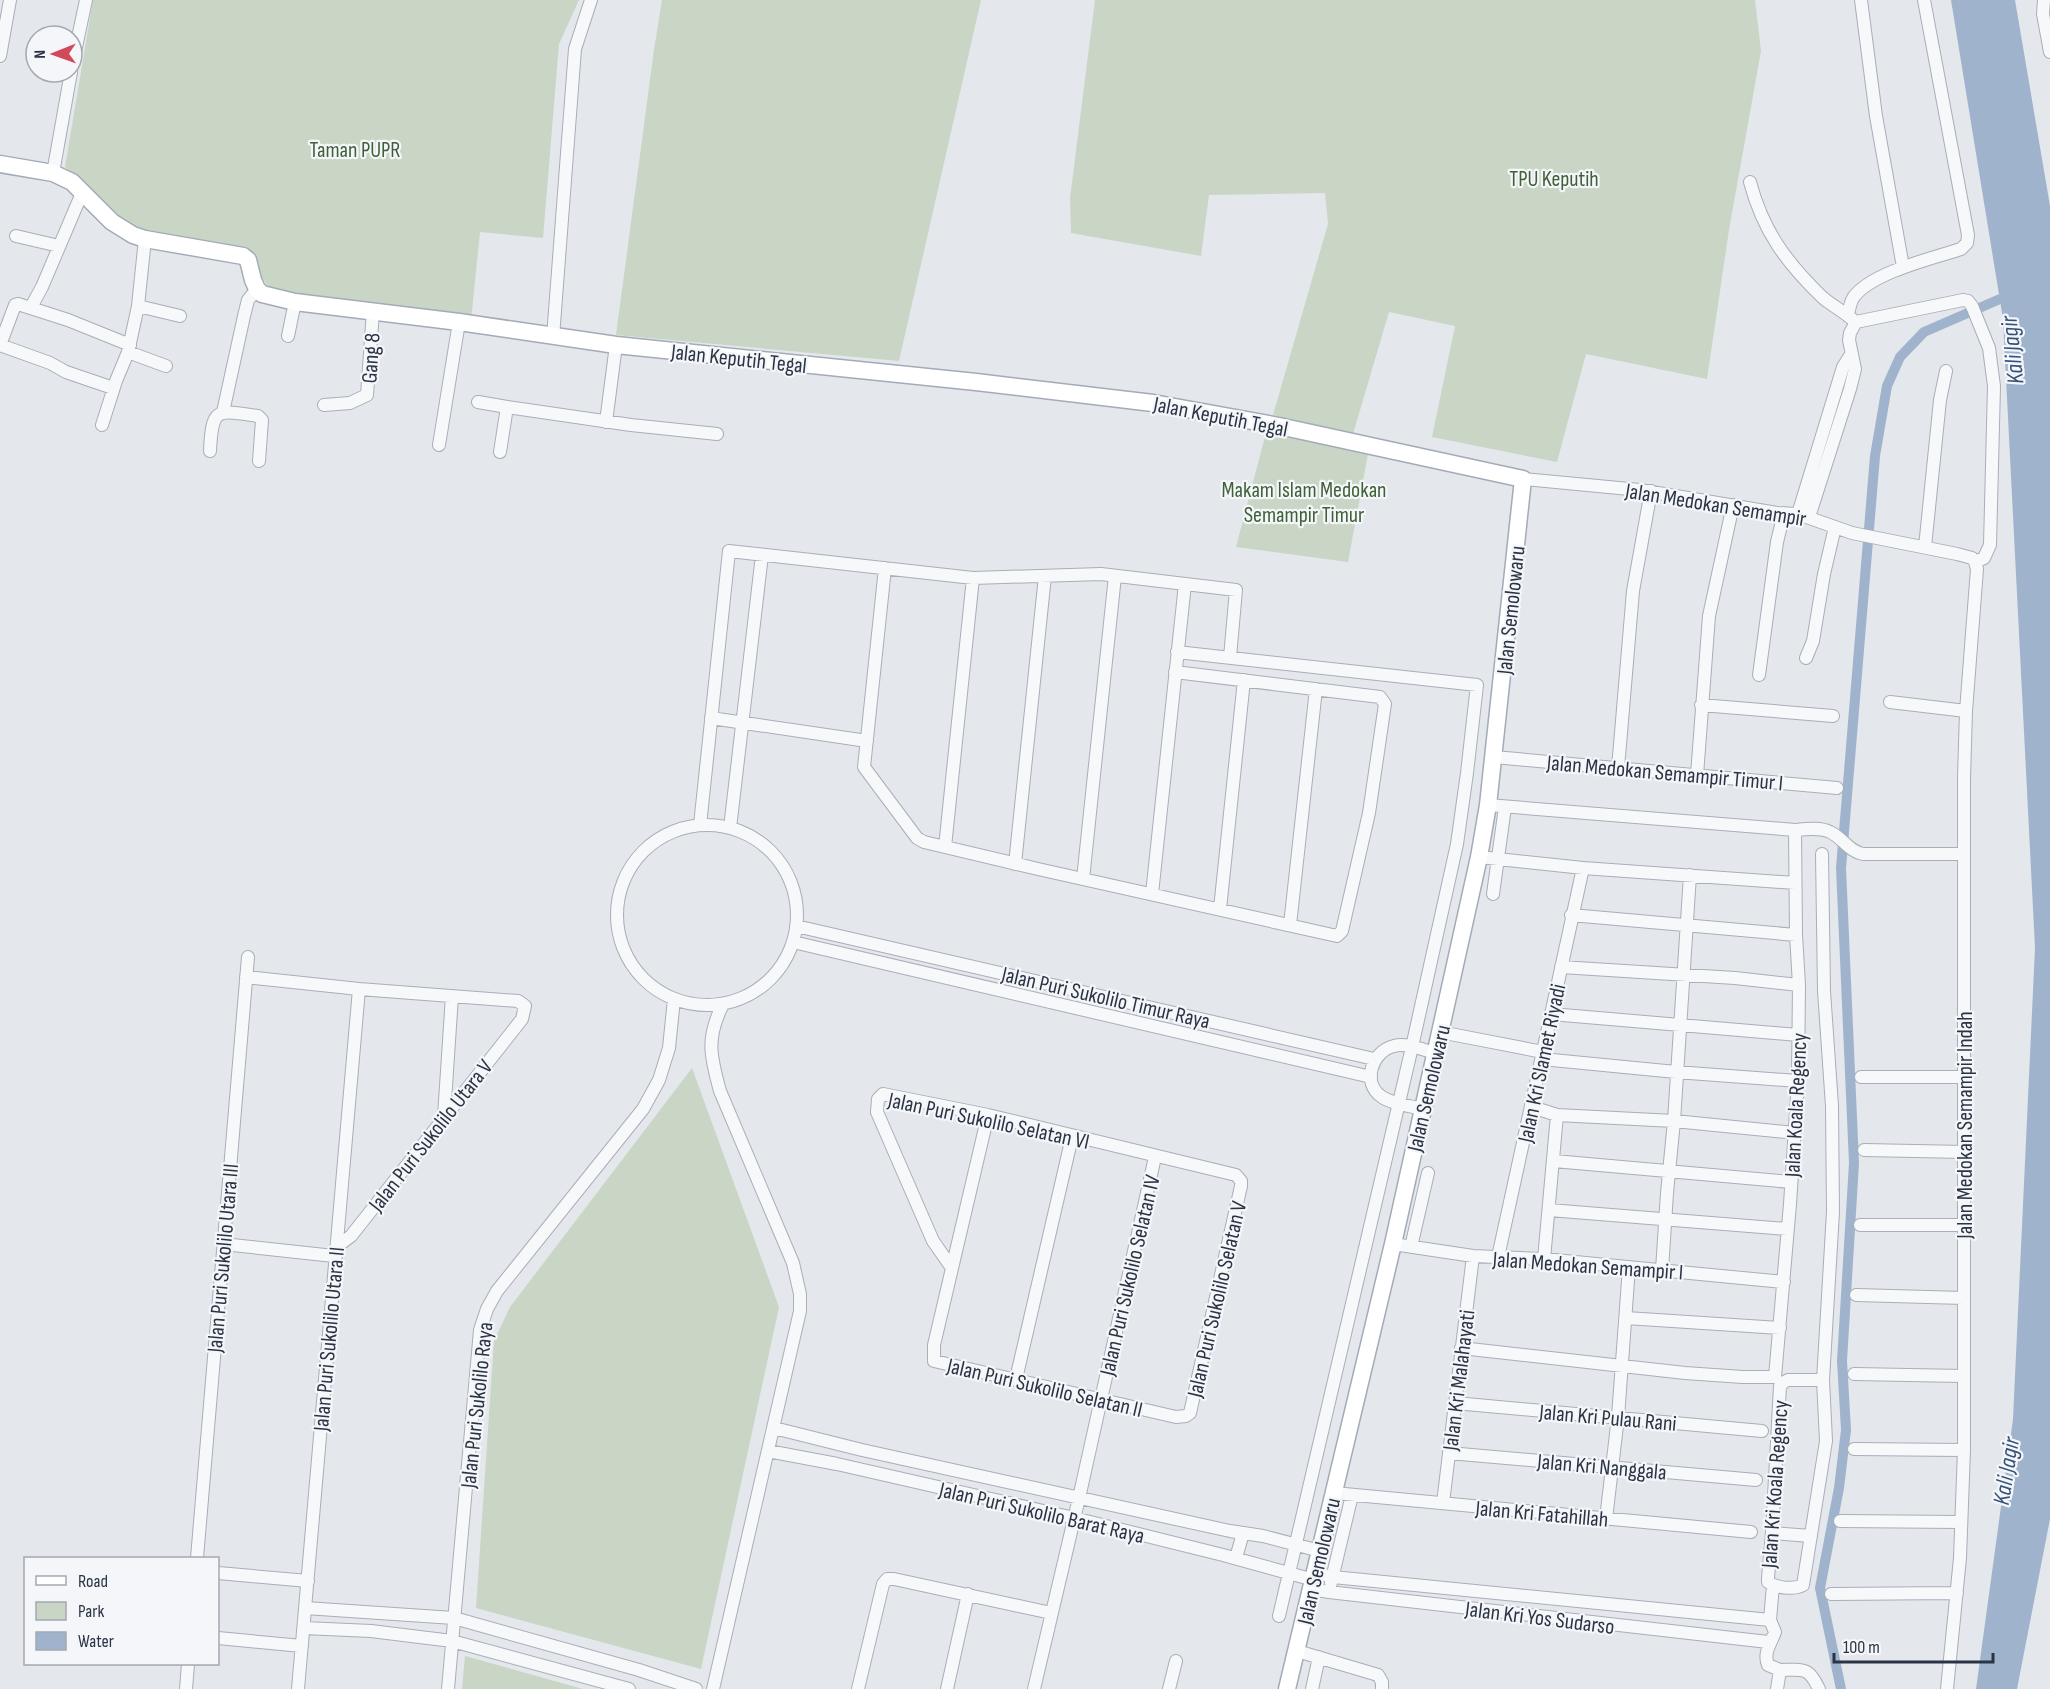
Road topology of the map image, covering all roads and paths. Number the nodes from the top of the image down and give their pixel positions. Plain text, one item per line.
1 (10, 0) edge
2 (86, 0) edge
3 (591, 0) edge
4 (1861, 0) edge
5 (1924, 0) edge
6 (2044, 0) edge
7 (81, 24) edge
8 (2050, 52) edge
9 (0, 56) edge
10 (69, 84) edge
11 (0, 164) edge
12 (53, 173) junction
13 (1750, 182) dead end
14 (82, 193) junction
15 (16, 236) dead end
16 (145, 239) junction
17 (59, 246) junction
18 (1904, 267) junction
19 (257, 289) junction
20 (295, 303) junction
21 (138, 306) junction
22 (31, 308) junction
23 (373, 311) junction
24 (180, 316) dead end
25 (1852, 319) junction
26 (459, 322) junction
27 (288, 336) dead end
28 (553, 337) junction
29 (130, 344) junction
30 (0, 345) edge
31 (616, 345) junction
32 (165, 366) dead end
33 (1946, 371) dead end
34 (113, 387) junction
35 (478, 402) dead end
36 (324, 405) dead end
37 (507, 407) junction
38 (223, 412) junction
39 (606, 422) junction
40 (102, 424) dead end
41 (717, 434) dead end
42 (439, 445) dead end
43 (210, 451) dead end
44 (500, 452) dead end
45 (259, 461) dead end
46 (1523, 479) junction
47 (1652, 492) junction
48 (1733, 505) junction
49 (1784, 513) junction
50 (1803, 515) junction
51 (1835, 527) junction
52 (1925, 547) junction
53 (762, 555) junction
54 (1975, 562) junction
55 (885, 568) junction
56 (1045, 576) junction
57 (1115, 576) junction
58 (973, 578) junction
59 (1185, 584) junction
60 (1177, 652) junction
61 (1230, 657) junction
62 (1806, 658) dead end
63 (1175, 672) junction
64 (1759, 675) dead end
65 (1244, 681) junction
66 (1316, 689) junction
67 (1890, 702) dead end
68 (1701, 705) junction
69 (1966, 711) junction
70 (1833, 716) dead end
71 (711, 718) junction
72 (742, 722) junction
73 (867, 741) junction
74 (1494, 757) junction
75 (1618, 768) junction
76 (1697, 775) junction
77 (1837, 788) dead end
78 (1497, 806) junction
79 (700, 825) junction
80 (730, 828) junction
81 (1795, 830) junction
82 (945, 847) junction
83 (1822, 854) dead end
84 (1963, 854) junction
85 (1479, 857) junction
86 (1499, 859) junction
87 (1015, 864) junction
88 (1583, 868) junction
89 (1690, 875) junction
90 (1083, 879) junction
91 (1795, 883) junction
92 (1152, 894) junction
93 (1493, 894) dead end
94 (1220, 909) junction
95 (1571, 915) junction
96 (1290, 925) junction
97 (1687, 925) junction
98 (796, 926) junction
99 (1796, 935) junction
100 (793, 942) junction
101 (248, 957) dead end
102 (1561, 967) junction
103 (1684, 975) junction
104 (246, 977) junction
105 (1799, 985) junction
106 (359, 989) junction
107 (452, 996) junction
108 (1110, 998) junction
109 (674, 999) junction
110 (723, 1004) junction
111 (1551, 1014) junction
112 (1105, 1015) junction
113 (1680, 1024) junction
114 (1440, 1032) junction
115 (1798, 1035) junction
116 (1414, 1047) junction
117 (1433, 1052) junction
118 (1542, 1055) junction
119 (1374, 1059) junction
120 (1676, 1072) junction
121 (1371, 1077) junction
122 (1861, 1077) dead end
123 (1964, 1077) junction
124 (1798, 1081) junction
125 (1401, 1103) junction
126 (1532, 1107) junction
127 (1419, 1108) junction
128 (1557, 1114) junction
129 (988, 1115) junction
130 (444, 1116) junction
131 (1674, 1121) junction
132 (1796, 1133) junction
133 (1072, 1137) junction
134 (1864, 1150) dead end
135 (1965, 1152) junction
136 (1155, 1156) junction
137 (1554, 1161) junction
138 (1669, 1170) junction
139 (1428, 1173) dead end
140 (1791, 1182) junction
141 (1241, 1186) joint
142 (1549, 1210) junction
143 (1665, 1218) junction
144 (1860, 1225) dead end
145 (1965, 1225) junction
146 (1787, 1229) junction
147 (223, 1244) junction
148 (1393, 1244) junction
149 (1411, 1247) junction
150 (335, 1252) junction
151 (1473, 1256) junction
152 (1498, 1257) junction
153 (1544, 1259) junction
154 (1629, 1267) junction
155 (952, 1268) junction
156 (1662, 1270) junction
157 (1784, 1282) junction
158 (1856, 1295) dead end
159 (1964, 1298) junction
160 (1626, 1318) junction
161 (1780, 1328) junction
162 (1461, 1348) junction
163 (1622, 1366) junction
164 (1854, 1374) dead end
165 (1964, 1376) junction
166 (1016, 1379) junction
167 (1823, 1380) junction
168 (1776, 1382) junction
169 (1101, 1400) junction
170 (1455, 1403) junction
171 (1190, 1413) joint
172 (1618, 1417) junction
173 (774, 1428) junction
174 (1762, 1431) dead end
175 (842, 1445) junction
176 (1854, 1449) dead end
177 (1964, 1450) junction
178 (768, 1451) junction
179 (1449, 1453) junction
180 (837, 1464) junction
181 (1611, 1467) junction
182 (1755, 1480) dead end
183 (1334, 1493) junction
184 (1352, 1495) junction
185 (1079, 1498) junction
186 (1443, 1503) junction
187 (1074, 1518) junction
188 (1606, 1519) junction
189 (1840, 1521) dead end
190 (1961, 1522) junction
191 (1751, 1532) dead end
192 (1243, 1533) junction
193 (1772, 1533) junction
194 (1811, 1536) junction
195 (1307, 1547) junction
196 (197, 1557) edge
197 (1236, 1558) junction
198 (219, 1573) edge
199 (1333, 1577) junction
200 (1305, 1578) junction
201 (308, 1581) junction
202 (1771, 1584) junction
203 (1457, 1589) junction
204 (1329, 1593) junction
205 (1957, 1593) junction
206 (968, 1594) junction
207 (1831, 1594) dead end
208 (1456, 1607) junction
209 (305, 1608) junction
210 (1659, 1610) junction
211 (387, 1613) junction
212 (1051, 1613) junction
213 (1279, 1616) dead end
214 (454, 1618) junction
215 (1770, 1620) junction
216 (304, 1628) junction
217 (1657, 1630) junction
218 (385, 1633) junction
219 (219, 1638) edge
220 (452, 1641) junction
221 (1768, 1642) junction
222 (302, 1646) junction
223 (573, 1651) junction
224 (1297, 1651) junction
225 (1319, 1658) junction
226 (1176, 1661) dead end
227 (188, 1665) edge
228 (1780, 1670) junction
229 (566, 1671) junction
230 (186, 1689) edge
231 (298, 1689) edge
232 (448, 1689) edge
233 (629, 1689) edge
234 (696, 1689) edge
235 (713, 1689) edge
236 (858, 1689) edge
237 (947, 1689) edge
238 (1034, 1689) edge
239 (1169, 1689) edge
240 (1287, 1689) edge
241 (1312, 1689) edge
242 (1382, 1689) edge
243 (1778, 1689) edge
244 (1819, 1689) edge
245 (1947, 1689) edge

1 - 9 street
2 - 7 street
3 - 28 street
4 - 18 street
5 - 18 street
6 - 8 street
10 - 12 street
11 - 12 main road
12 - 14 main road
13 - 25 street
14 - 16 main road
14 - 17 street
15 - 17 street
16 - 19 main road
16 - 21 street
17 - 22 street
18 - 25 street
19 - 20 main road, Jalan Keputih Tegal
19 - 38 street
20 - 23 main road, Jalan Keputih Tegal
20 - 27 street
21 - 24 street
21 - 29 street
22 - 29 street
22 - 30 street
23 - 26 main road, Jalan Keputih Tegal
23 - 36 street, Gang 8
25 - 50 street
25 - 54 street
26 - 28 main road, Jalan Keputih Tegal
26 - 42 street
28 - 31 main road, Jalan Keputih Tegal
29 - 32 street
29 - 34 street
30 - 34 street
31 - 39 street
31 - 46 main road, Jalan Keputih Tegal
33 - 52 street
34 - 40 street
35 - 37 street
37 - 39 street
37 - 44 street
38 - 43 street
38 - 45 street
39 - 41 street
46 - 47 street, Jalan Medokan Semampir
46 - 74 main road, Jalan Semolowaru
47 - 48 street, Jalan Medokan Semampir
47 - 75 street
48 - 49 street, Jalan Medokan Semampir
48 - 68 street
49 - 50 street, Jalan Medokan Semampir
49 - 64 street
50 - 51 street, Jalan Medokan Semampir
51 - 52 street, Jalan Medokan Semampir
51 - 62 street
52 - 54 street, Jalan Medokan Semampir
53 - 55 street
53 - 71 street
53 - 72 street
54 - 69 street, Jalan Medokan Semampir Indah
55 - 58 street
55 - 73 street
56 - 57 street
56 - 58 street
56 - 87 street
57 - 59 street
57 - 90 street
58 - 82 street
59 - 60 street
59 - 61 street
60 - 61 street
60 - 63 street
61 - 116 street
63 - 65 street
63 - 92 street
65 - 66 street
65 - 94 street
66 - 96 street
66 - 96 street
67 - 69 street
68 - 70 street
68 - 76 street
69 - 84 street, Jalan Medokan Semampir Indah
71 - 72 street
71 - 79 street
72 - 73 street
72 - 80 street
73 - 82 street
74 - 75 street, Jalan Medokan Semampir Timur I
74 - 78 main road, Jalan Semolowaru
75 - 76 street, Jalan Medokan Semampir Timur I
76 - 77 street, Jalan Medokan Semampir Timur I
78 - 81 street
78 - 85 main road, Jalan Semolowaru
78 - 86 street
79 - 80 street
79 - 109 street
80 - 98 street
81 - 84 street
81 - 91 street, Jalan Koala Regency
82 - 87 street
83 - 167 street
84 - 123 street, Jalan Medokan Semampir Indah
85 - 86 street
85 - 114 main road, Jalan Semolowaru
86 - 88 street
86 - 93 street
87 - 90 street
88 - 89 street
88 - 95 street, Jalan Kri Slamet Riyadi
89 - 91 street
89 - 97 street
90 - 92 street
91 - 99 street, Jalan Koala Regency
92 - 94 street
94 - 96 street
95 - 97 street
95 - 102 street, Jalan Kri Slamet Riyadi
97 - 99 street
97 - 103 street
98 - 100 street
98 - 108 street, Jalan Puri Sukolilo Timur Raya
99 - 105 street, Jalan Koala Regency
100 - 110 street
100 - 112 street, Jalan Puri Sukolilo Timur Raya
101 - 104 street, Jalan Puri Sukolilo Utara III
102 - 103 street
102 - 111 street, Jalan Kri Slamet Riyadi
103 - 105 street
103 - 113 street
104 - 106 street
104 - 147 street, Jalan Puri Sukolilo Utara III
105 - 115 street, Jalan Koala Regency
106 - 107 street
106 - 150 street, Jalan Puri Sukolilo Utara II
107 - 130 street
107 - 130 street, Jalan Puri Sukolilo Utara V
108 - 112 street
108 - 119 street, Jalan Puri Sukolilo Timur Raya
109 - 110 street
109 - 214 street, Jalan Puri Sukolilo Raya
110 - 173 street
111 - 113 street
111 - 118 street, Jalan Kri Slamet Riyadi
112 - 121 street, Jalan Puri Sukolilo Timur Raya
113 - 115 street
113 - 120 street
114 - 117 main road, Jalan Semolowaru
114 - 118 street
115 - 124 street, Jalan Koala Regency
116 - 117 street
116 - 119 street
116 - 125 street
117 - 127 main road, Jalan Semolowaru
118 - 120 street
118 - 126 street, Jalan Kri Slamet Riyadi
119 - 121 street
120 - 124 street
120 - 131 street
121 - 125 street
122 - 123 street
123 - 135 street, Jalan Medokan Semampir Indah
124 - 132 street, Jalan Koala Regency
125 - 127 street
125 - 195 street
126 - 128 street
126 - 152 street, Jalan Kri Slamet Riyadi
127 - 148 main road, Jalan Semolowaru
128 - 131 street
128 - 137 street
129 - 133 street, Jalan Puri Sukolilo Selatan VI
129 - 155 street, Jalan Puri Sukolilo Selatan II
129 - 155 street, Jalan Puri Sukolilo Selatan VI
130 - 150 street, Jalan Puri Sukolilo Utara V
131 - 132 street
131 - 138 street
132 - 140 street, Jalan Koala Regency
133 - 136 street, Jalan Puri Sukolilo Selatan VI
133 - 166 street
134 - 135 street
135 - 145 street, Jalan Medokan Semampir Indah
136 - 141 street, Jalan Puri Sukolilo Selatan VI
136 - 169 street, Jalan Puri Sukolilo Selatan IV
137 - 138 street
137 - 142 street
138 - 140 street
138 - 143 street
139 - 149 street
140 - 146 street, Jalan Koala Regency
141 - 171 street, Jalan Puri Sukolilo Selatan V
142 - 143 street
142 - 153 street
143 - 146 street
143 - 156 street
144 - 145 street
145 - 159 street, Jalan Medokan Semampir Indah
146 - 157 street, Jalan Koala Regency
147 - 150 street
147 - 196 street, Jalan Puri Sukolilo Utara III
148 - 149 street, Jalan Medokan Semampir I
148 - 183 main road, Jalan Semolowaru
149 - 151 street, Jalan Medokan Semampir I
150 - 201 street, Jalan Puri Sukolilo Utara II
151 - 152 street, Jalan Medokan Semampir I
151 - 162 street, Jalan Kri Malahayati
152 - 153 street, Jalan Medokan Semampir I
153 - 154 street, Jalan Medokan Semampir I
154 - 156 street, Jalan Medokan Semampir I
154 - 160 street
155 - 166 street, Jalan Puri Sukolilo Selatan II
156 - 157 street, Jalan Medokan Semampir I
157 - 161 street, Jalan Koala Regency
158 - 159 street
159 - 165 street, Jalan Medokan Semampir Indah
160 - 161 street
160 - 163 street
161 - 168 street, Jalan Koala Regency
162 - 163 street
162 - 170 street, Jalan Kri Malahayati
163 - 168 street
163 - 172 street
164 - 165 street
165 - 177 street, Jalan Medokan Semampir Indah
166 - 169 street, Jalan Puri Sukolilo Selatan II
167 - 168 street
167 - 194 street
168 - 193 street, Jalan Kri Koala Regency
169 - 171 street, Jalan Puri Sukolilo Selatan II
169 - 185 street, Jalan Puri Sukolilo Selatan IV
170 - 172 street, Jalan Kri Pulau Rani
170 - 179 street, Jalan Kri Malahayati
172 - 174 street, Jalan Kri Pulau Rani
172 - 181 street
173 - 175 street, Jalan Puri Sukolilo Barat Raya
173 - 178 street
175 - 180 street
175 - 185 street, Jalan Puri Sukolilo Barat Raya
176 - 177 street
177 - 190 street, Jalan Medokan Semampir Indah
178 - 180 street, Jalan Puri Sukolilo Barat Raya
178 - 235 street
179 - 181 street, Jalan Kri Nanggala
179 - 186 street, Jalan Kri Malahayati
180 - 187 street, Jalan Puri Sukolilo Barat Raya
181 - 182 street, Jalan Kri Nanggala
181 - 188 street
183 - 184 street, Jalan Kri Fatahillah
183 - 195 main road, Jalan Semolowaru
184 - 186 street, Jalan Kri Fatahillah
184 - 199 street
185 - 187 street, Jalan Puri Sukolilo Selatan IV
185 - 192 street, Jalan Puri Sukolilo Barat Raya
186 - 188 street, Jalan Kri Fatahillah
187 - 197 street, Jalan Puri Sukolilo Barat Raya
187 - 212 street, Jalan Puri Sukolilo Selatan IV
188 - 191 street, Jalan Kri Fatahillah
189 - 190 street
190 - 205 street, Jalan Medokan Semampir Indah
192 - 195 street, Jalan Puri Sukolilo Barat Raya
192 - 197 street
193 - 194 street
193 - 202 street, Jalan Kri Koala Regency
194 - 202 street
195 - 200 main road, Jalan Semolowaru
195 - 200 street
197 - 200 street, Jalan Puri Sukolilo Barat Raya
198 - 201 street
199 - 200 street, Jalan Kri Yos Sudarso
199 - 203 street, Jalan Kri Yos Sudarso
199 - 204 street
200 - 204 street, Jalan Kri Yos Sudarso
200 - 213 street
200 - 224 main road, Jalan Semolowaru
201 - 209 street, Jalan Puri Sukolilo Utara II
202 - 215 street, Jalan Kri Koala Regency
203 - 208 street
203 - 210 street, Jalan Kri Yos Sudarso
204 - 208 street, Jalan Kri Yos Sudarso
205 - 207 street
205 - 245 street, Jalan Medokan Semampir Indah
206 - 212 street
206 - 236 street
206 - 237 street
208 - 217 street, Jalan Kri Yos Sudarso
209 - 211 street
209 - 216 street, Jalan Puri Sukolilo Utara II
210 - 215 street, Jalan Kri Yos Sudarso
210 - 217 street
211 - 214 street
211 - 218 street
212 - 238 street, Jalan Puri Sukolilo Selatan IV
214 - 220 street, Jalan Puri Sukolilo Raya
214 - 223 street
215 - 221 street, Jalan Kri Koala Regency
216 - 218 street
216 - 222 street, Jalan Puri Sukolilo Utara II
217 - 221 street, Jalan Kri Yos Sudarso
218 - 220 street
219 - 222 street
220 - 229 street
220 - 232 street, Jalan Puri Sukolilo Raya
221 - 228 street, Jalan Kri Koala Regency
222 - 231 street, Jalan Puri Sukolilo Utara II
223 - 229 street
223 - 234 street
224 - 225 street
224 - 240 main road, Jalan Semolowaru
225 - 241 street
225 - 242 street
226 - 239 street
227 - 230 street
228 - 243 street
228 - 244 street
229 - 233 street

